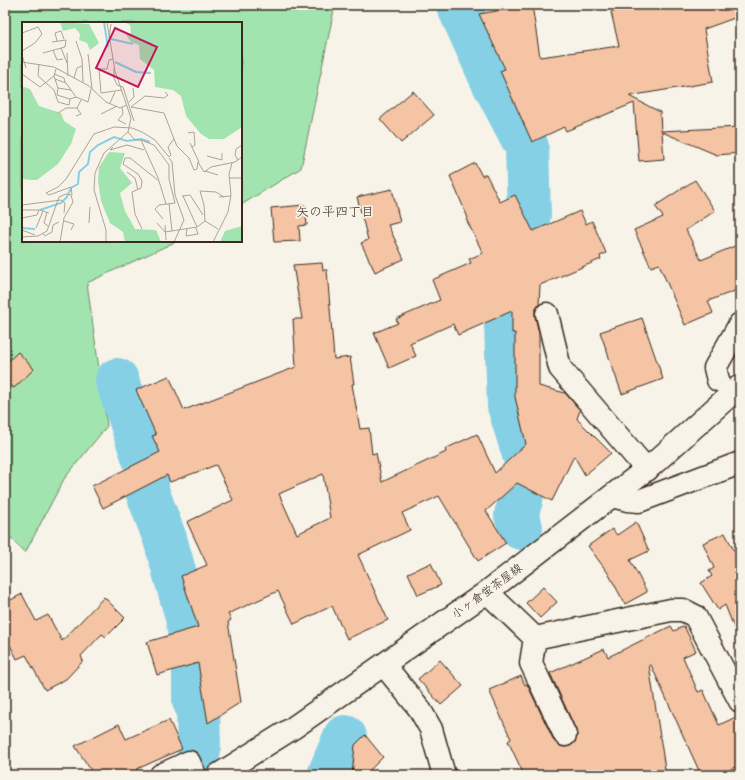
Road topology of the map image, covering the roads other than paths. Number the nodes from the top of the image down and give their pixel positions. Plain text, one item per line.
1 (547, 314) dead end
2 (740, 324) edge
3 (718, 380) dead end
4 (740, 386) edge
5 (740, 463) edge
6 (647, 470) junction
7 (612, 496) junction
8 (487, 592) junction
9 (535, 638) junction
10 (384, 665) junction
11 (740, 701) edge
12 (565, 735) dead end
13 (161, 775) edge
14 (195, 775) edge
15 (218, 775) edge
16 (444, 775) edge

1 - 6 street
2 - 3 street
4 - 6 street, 小ヶ倉蛍茶屋線
5 - 7 street
6 - 7 street, 小ヶ倉蛍茶屋線
7 - 8 street, 小ヶ倉蛍茶屋線
8 - 9 street
8 - 10 street, 小ヶ倉蛍茶屋線
9 - 11 street
9 - 12 street
10 - 15 street, 小ヶ倉蛍茶屋線
10 - 16 street
13 - 14 street

